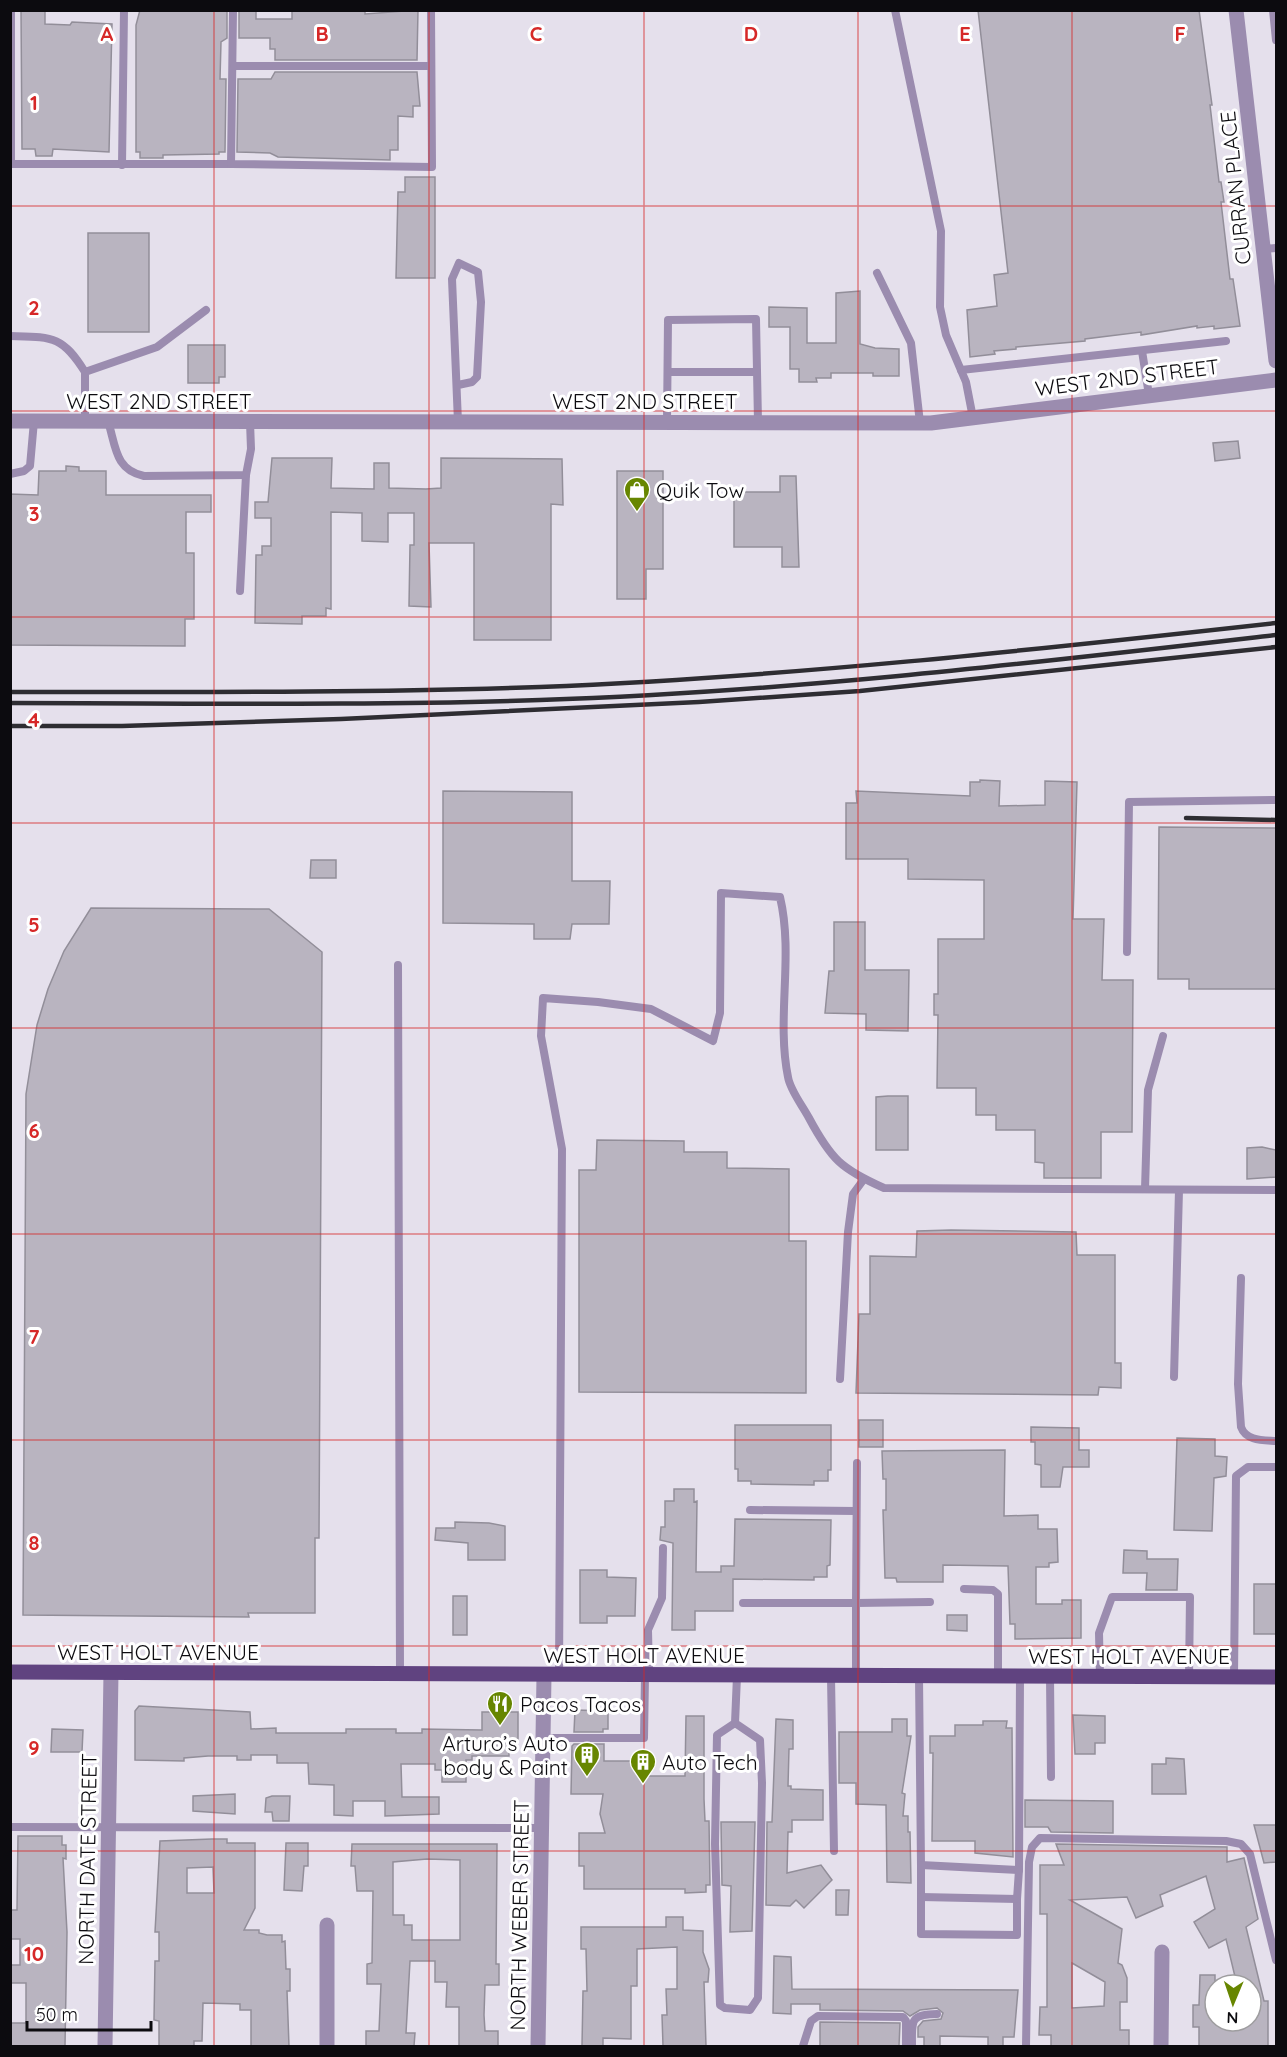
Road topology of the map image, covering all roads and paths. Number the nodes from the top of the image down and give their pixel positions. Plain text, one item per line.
1 (10, 10) edge
2 (124, 10) edge
3 (233, 10) edge
4 (431, 10) edge
5 (894, 10) edge
6 (1236, 10) edge
7 (1273, 10) edge
8 (1276, 40) edge
9 (234, 66) junction
10 (431, 66) junction
11 (231, 164) junction
12 (122, 165) junction
13 (1270, 248) edge
14 (877, 273) dead end
15 (206, 310) dead end
16 (14, 336) edge
17 (1226, 341) dead end
18 (1142, 351) junction
19 (1276, 361) edge
20 (961, 370) junction
21 (85, 372) junction
22 (668, 372) junction
23 (757, 372) junction
24 (1276, 380) edge
25 (458, 385) junction
26 (1149, 395) junction
27 (973, 417) junction
28 (10, 421) edge
29 (34, 421) junction
30 (85, 421) junction
31 (108, 421) junction
32 (250, 422) junction
33 (458, 422) junction
34 (667, 422) junction
35 (758, 422) junction
36 (920, 423) junction
37 (10, 474) edge
38 (246, 475) junction
39 (240, 591) dead end
40 (1276, 800) edge
41 (1127, 952) dead end
42 (398, 965) dead end
43 (1163, 1036) dead end
44 (864, 1179) junction
45 (1145, 1189) junction
46 (1179, 1190) junction
47 (1276, 1190) edge
48 (1241, 1278) dead end
49 (1174, 1377) dead end
50 (840, 1379) dead end
51 (1276, 1441) edge
52 (857, 1464) dead end
53 (1276, 1467) edge
54 (750, 1510) dead end
55 (856, 1511) junction
56 (663, 1548) dead end
57 (964, 1589) dead end
58 (930, 1602) dead end
59 (743, 1603) dead end
60 (856, 1603) junction
61 (10, 1672) edge
62 (111, 1673) junction
63 (400, 1675) junction
64 (551, 1676) junction
65 (647, 1676) junction
66 (737, 1676) junction
67 (831, 1677) junction
68 (856, 1677) junction
69 (919, 1677) junction
70 (998, 1677) junction
71 (1020, 1677) junction
72 (1050, 1677) junction
73 (1100, 1677) junction
74 (1189, 1677) junction
75 (1234, 1677) junction
76 (1276, 1677) edge
77 (735, 1723) junction
78 (543, 1738) junction
79 (1051, 1777) dead end
80 (10, 1827) edge
81 (108, 1828) junction
82 (542, 1828) junction
83 (834, 1851) dead end
84 (921, 1865) junction
85 (1019, 1870) junction
86 (921, 1897) junction
87 (1017, 1899) junction
88 (327, 1925) dead end
89 (1162, 1952) dead end
90 (1276, 1960) edge
91 (937, 2014) dead end
92 (105, 2046) edge
93 (327, 2046) edge
94 (538, 2046) edge
95 (803, 2046) edge
96 (906, 2046) edge
97 (912, 2046) edge
98 (1026, 2046) edge
99 (1161, 2046) edge

1 - 12 lane
2 - 12 lane
3 - 9 lane
4 - 10 lane
5 - 20 lane
6 - 13 street, CURRAN PLACE
7 - 8 lane
9 - 10 lane
9 - 11 lane
10 - 11 lane
11 - 12 lane
13 - 19 street, CURRAN PLACE
14 - 36 lane
15 - 21 lane
16 - 21 lane
17 - 18 lane
18 - 20 lane
18 - 26 lane
20 - 27 lane
21 - 30 lane
22 - 23 lane
22 - 23 lane
22 - 34 lane
23 - 35 lane
24 - 26 street, WEST 2ND STREET
25 - 25 lane
25 - 33 lane
26 - 27 street, WEST 2ND STREET
27 - 36 street, WEST 2ND STREET
28 - 29 street, WEST 2ND STREET
29 - 30 street, WEST 2ND STREET
29 - 37 lane
30 - 31 street, WEST 2ND STREET
31 - 32 street, WEST 2ND STREET
31 - 38 lane
32 - 33 street, WEST 2ND STREET
32 - 38 lane
33 - 34 street, WEST 2ND STREET
34 - 35 street, WEST 2ND STREET
35 - 36 street, WEST 2ND STREET
38 - 39 lane
40 - 41 lane
42 - 63 lane
43 - 45 lane
44 - 45 lane
44 - 50 lane
44 - 64 lane
45 - 46 lane
46 - 47 lane
46 - 49 lane
48 - 51 lane
52 - 55 lane
53 - 75 lane
54 - 55 lane
55 - 60 lane
56 - 65 lane
57 - 70 lane
58 - 60 lane
59 - 60 lane
60 - 68 lane
61 - 62 main road, WEST HOLT AVENUE
62 - 63 main road, WEST HOLT AVENUE
62 - 81 street, NORTH DATE STREET
63 - 64 main road, WEST HOLT AVENUE
64 - 65 main road, WEST HOLT AVENUE
64 - 78 street, NORTH WEBER STREET
65 - 66 main road, WEST HOLT AVENUE
65 - 78 lane
66 - 67 main road, WEST HOLT AVENUE
66 - 77 lane
67 - 68 main road, WEST HOLT AVENUE
67 - 83 lane
68 - 69 main road, WEST HOLT AVENUE
69 - 70 main road, WEST HOLT AVENUE
69 - 84 lane
70 - 71 main road, WEST HOLT AVENUE
71 - 72 main road, WEST HOLT AVENUE
71 - 85 lane
72 - 73 main road, WEST HOLT AVENUE
72 - 79 lane
73 - 74 main road, WEST HOLT AVENUE
73 - 74 lane
74 - 75 main road, WEST HOLT AVENUE
75 - 76 main road, WEST HOLT AVENUE
77 - 77 lane
78 - 82 street, NORTH WEBER STREET
80 - 81 lane
81 - 82 lane
81 - 92 street, NORTH DATE STREET
82 - 94 street, NORTH WEBER STREET
84 - 85 lane
84 - 86 lane
85 - 87 lane
86 - 87 lane
86 - 87 lane
88 - 93 street
89 - 99 street
90 - 98 lane
91 - 97 lane
95 - 96 lane

